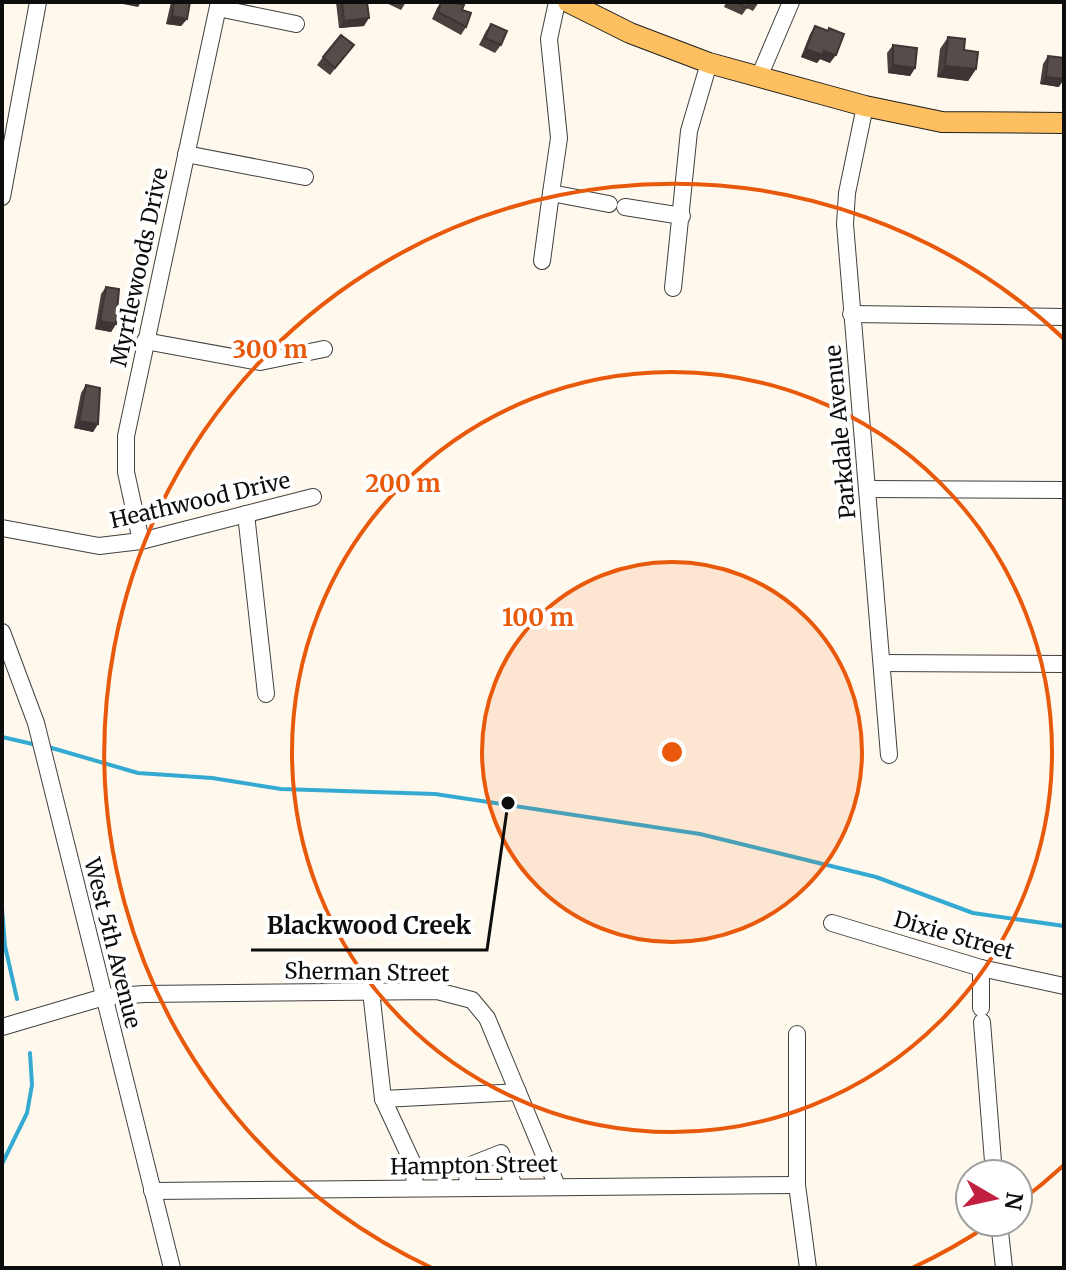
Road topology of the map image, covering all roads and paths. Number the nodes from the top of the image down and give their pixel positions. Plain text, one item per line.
1 (38, 2) edge
2 (557, 2) edge
3 (568, 2) edge
4 (791, 2) edge
5 (218, 5) edge
6 (296, 24) dead end
7 (709, 63) junction
8 (759, 77) junction
9 (865, 106) junction
10 (1064, 123) edge
11 (7, 144) edge
12 (186, 154) junction
13 (305, 177) dead end
14 (551, 193) junction
15 (2, 197) edge
16 (682, 216) junction
17 (542, 261) dead end
18 (673, 288) dead end
19 (851, 314) junction
20 (1064, 317) edge
21 (145, 341) junction
22 (324, 349) dead end
23 (867, 489) junction
24 (1064, 490) edge
25 (313, 497) dead end
26 (246, 514) junction
27 (2, 528) edge
28 (141, 541) junction
29 (2, 632) edge
30 (882, 663) junction
31 (1064, 664) edge
32 (266, 694) dead end
33 (889, 755) dead end
34 (832, 923) dead end
35 (981, 968) junction
36 (1064, 986) edge
37 (371, 991) junction
38 (104, 997) junction
39 (2, 1027) edge
40 (797, 1034) dead end
41 (518, 1092) junction
42 (383, 1099) junction
43 (993, 1158) edge
44 (797, 1185) junction
45 (514, 1186) junction
46 (557, 1186) junction
47 (467, 1187) junction
48 (414, 1188) junction
49 (152, 1191) junction
50 (1001, 1238) edge
51 (172, 1268) edge
52 (808, 1268) edge
53 (1004, 1268) edge

1 - 11 street
2 - 14 street
3 - 7 main road
4 - 8 street
5 - 6 street
5 - 12 street, Myrtlewoods Drive
7 - 8 main road
7 - 16 street
8 - 9 main road
9 - 10 main road
9 - 19 street, Parkdale Avenue
11 - 15 street
12 - 13 street
12 - 21 street, Myrtlewoods Drive
14 - 16 street
14 - 17 street
16 - 18 street
19 - 20 street
19 - 23 street, Parkdale Avenue
21 - 22 street
21 - 28 street, Myrtlewoods Drive
23 - 24 street
23 - 30 street, Parkdale Avenue
25 - 26 street, Heathwood Drive
26 - 28 street, Heathwood Drive
26 - 32 street
27 - 28 street, Heathwood Drive
29 - 38 street, West 5th Avenue
30 - 31 street
30 - 33 street, Parkdale Avenue
34 - 35 street, Dixie Street
35 - 36 street, Dixie Street
35 - 43 street
37 - 38 street, Sherman Street
37 - 41 street, Sherman Street
37 - 42 street
38 - 39 street
38 - 49 street, West 5th Avenue
40 - 44 street
41 - 42 street
41 - 46 street, Sherman Street
42 - 48 street
44 - 46 street, Hampton Street
44 - 52 street
45 - 46 street, Hampton Street
45 - 47 street, Hampton Street
45 - 47 street
47 - 48 street, Hampton Street
48 - 49 street, Hampton Street
49 - 51 street, West 5th Avenue
50 - 53 street

